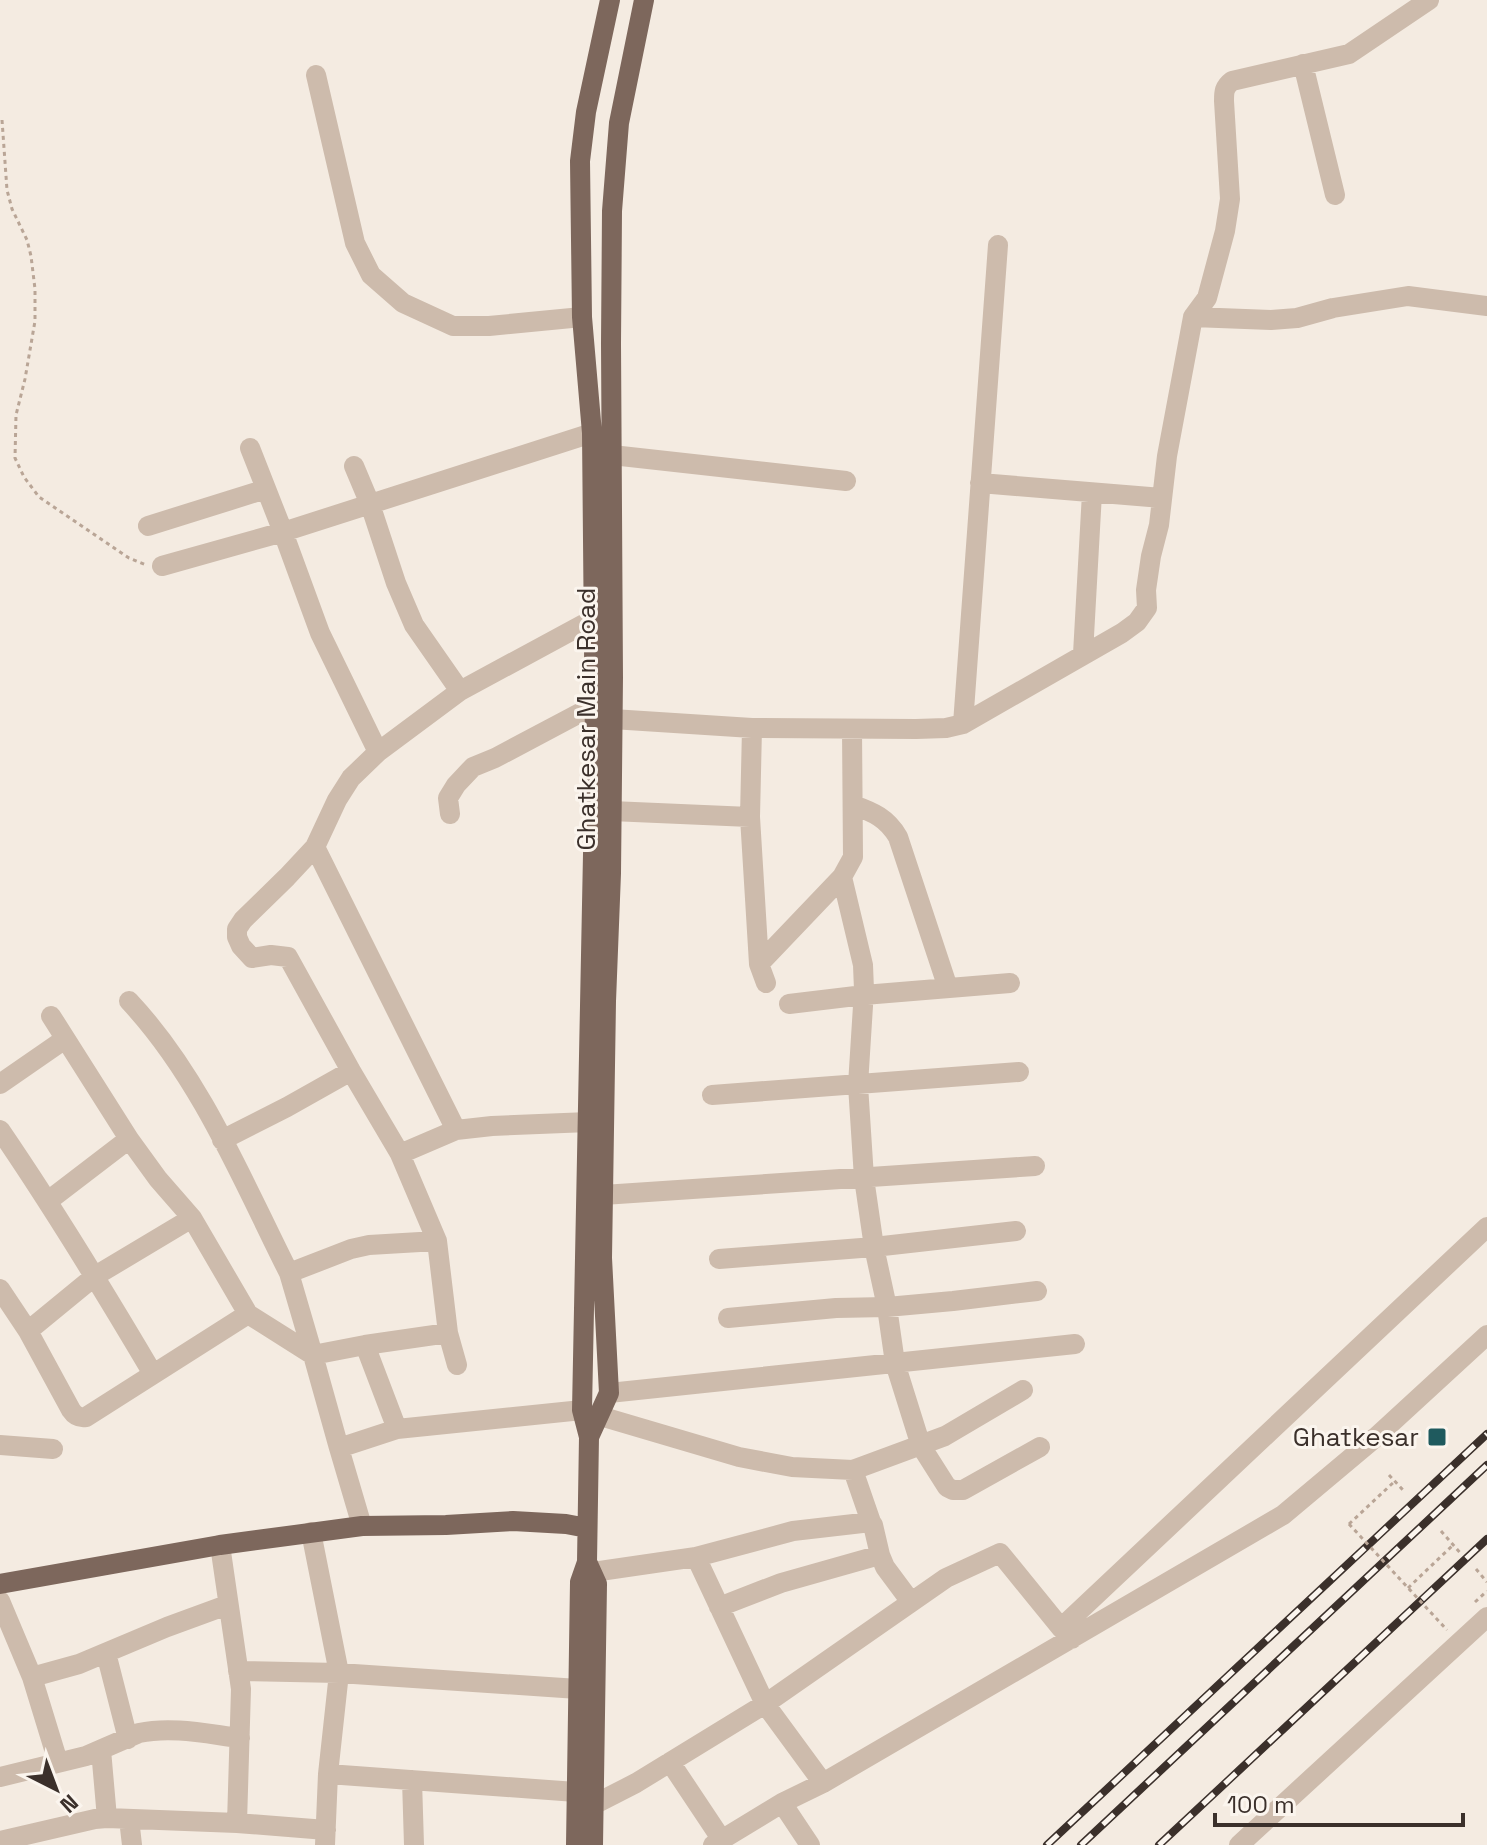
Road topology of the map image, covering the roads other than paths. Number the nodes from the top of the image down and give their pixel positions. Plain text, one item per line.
1 (610, 0) edge
2 (644, 0) edge
3 (1429, 0) edge
4 (1401, 9) edge
5 (1303, 64) junction
6 (316, 75) dead end
7 (1335, 195) dead end
8 (998, 245) dead end
9 (1487, 292) edge
10 (1408, 296) junction
11 (1487, 306) edge
12 (582, 317) junction
13 (1193, 317) junction
14 (602, 433) junction
15 (250, 448) dead end
16 (612, 455) junction
17 (354, 466) dead end
18 (846, 481) dead end
19 (980, 483) junction
20 (266, 489) junction
21 (1092, 493) junction
22 (1162, 498) junction
23 (370, 504) junction
24 (148, 526) dead end
25 (283, 532) junction
26 (162, 566) road end
27 (595, 618) junction
28 (1083, 654) junction
29 (460, 691) junction
30 (595, 705) junction
31 (612, 719) junction
32 (963, 724) junction
33 (752, 728) junction
34 (852, 729) junction
35 (378, 752) junction
36 (853, 805) junction
37 (611, 811) junction
38 (450, 814) dead end
39 (750, 817) junction
40 (315, 847) junction
41 (842, 877) junction
42 (1010, 983) dead end
43 (948, 988) junction
44 (864, 995) junction
45 (129, 1001) dead end
46 (789, 1004) dead end
47 (51, 1016) dead end
48 (65, 1039) junction
49 (351, 1071) junction
50 (1019, 1072) dead end
51 (0, 1084) edge
52 (858, 1085) junction
53 (712, 1095) dead end
54 (597, 1122) junction
55 (0, 1130) edge
56 (456, 1130) junction
57 (129, 1139) junction
58 (222, 1140) junction
59 (400, 1154) junction
60 (1035, 1166) dead end
61 (864, 1178) junction
62 (603, 1195) junction
63 (48, 1201) junction
64 (192, 1218) junction
65 (1487, 1227) edge
66 (1016, 1231) dead end
67 (437, 1241) junction
68 (874, 1247) junction
69 (719, 1259) dead end
70 (289, 1273) junction
71 (95, 1276) junction
72 (0, 1289) edge
73 (1037, 1291) dead end
74 (887, 1307) junction
75 (248, 1314) junction
76 (8, 1316) edge
77 (728, 1318) dead end
78 (28, 1331) junction
79 (448, 1333) junction
80 (1487, 1335) edge
81 (1075, 1344) dead end
82 (365, 1345) junction
83 (313, 1355) junction
84 (895, 1363) junction
85 (457, 1365) dead end
86 (153, 1374) junction
87 (1023, 1390) dead end
88 (609, 1393) junction
89 (591, 1413) junction
90 (397, 1429) junction
91 (0, 1445) edge
92 (921, 1446) junction
93 (1040, 1447) dead end
94 (339, 1448) junction
95 (53, 1449) dead end
96 (853, 1470) junction
97 (871, 1522) junction
98 (362, 1526) junction
99 (587, 1528) junction
100 (311, 1532) junction
101 (220, 1545) junction
102 (880, 1555) junction
103 (696, 1557) junction
104 (590, 1567) junction
105 (0, 1584) edge
106 (0, 1601) edge
107 (911, 1602) junction
108 (227, 1605) junction
109 (719, 1607) junction
110 (1487, 1617) edge
111 (1067, 1633) junction
112 (106, 1653) junction
113 (238, 1671) junction
114 (339, 1673) junction
115 (32, 1677) junction
116 (578, 1689) junction
117 (765, 1704) junction
118 (240, 1738) junction
119 (128, 1739) junction
120 (101, 1750) junction
121 (58, 1762) junction
122 (670, 1762) junction
123 (328, 1774) junction
124 (0, 1777) edge
125 (412, 1780) junction
126 (823, 1783) junction
127 (576, 1792) junction
128 (782, 1803) junction
129 (593, 1805) junction
130 (107, 1818) junction
131 (129, 1819) junction
132 (237, 1823) junction
133 (326, 1837) edge
134 (0, 1841) edge
135 (717, 1842) edge
136 (132, 1845) edge
137 (414, 1845) edge
138 (576, 1845) edge
139 (593, 1845) edge
140 (810, 1845) edge
141 (1239, 1845) edge

1 - 12 main road, Ghatkesar Main Road
2 - 14 main road, Ghatkesar Main Road
3 - 4 street
4 - 5 street
5 - 7 street
5 - 13 street
6 - 12 street
8 - 19 street
9 - 10 street
10 - 11 street
10 - 13 street
12 - 14 main road, Ghatkesar Main Road
13 - 22 street
14 - 16 main road, Ghatkesar Main Road
14 - 23 street
14 - 27 main road, Ghatkesar Main Road
15 - 20 street
16 - 18 street
16 - 31 main road, Ghatkesar Main Road
17 - 23 street
19 - 21 street
19 - 32 street
20 - 24 street
20 - 25 street
21 - 22 street
21 - 28 street
22 - 28 street
23 - 25 street
23 - 29 street
25 - 26 street
25 - 35 street
27 - 29 street
27 - 30 main road, Ghatkesar Main Road
28 - 32 street
29 - 35 street
30 - 38 street
30 - 54 main road, Ghatkesar Main Road
31 - 33 street
31 - 37 main road, Ghatkesar Main Road
32 - 34 street
33 - 34 street
33 - 39 street
34 - 36 street
35 - 40 street
36 - 41 street
36 - 43 street
37 - 39 street
37 - 54 main road, Ghatkesar Main Road
39 - 41 street
40 - 49 street
40 - 56 street
41 - 44 street
42 - 43 street
43 - 44 street
44 - 46 street
44 - 52 street
45 - 58 street
47 - 48 street
48 - 51 street
48 - 57 street
49 - 58 street
49 - 59 street
50 - 52 street
52 - 53 street
52 - 61 street
54 - 56 street
54 - 62 main road, Ghatkesar Main Road
54 - 89 main road, Ghatkesar Main Road
55 - 63 street
56 - 59 street
57 - 63 street
57 - 64 street
58 - 70 street
59 - 67 street
60 - 61 street
61 - 62 street
61 - 68 street
62 - 88 main road, Ghatkesar Main Road
63 - 71 street
64 - 71 street
64 - 75 street
65 - 111 street
66 - 68 street
67 - 70 street
67 - 79 street
68 - 69 street
68 - 74 street
70 - 83 street
71 - 78 street
71 - 86 street
72 - 76 street
73 - 74 street
74 - 77 street
74 - 84 street
75 - 83 street
75 - 86 street
76 - 78 street
78 - 86 street
79 - 82 street
79 - 85 street
80 - 111 street
81 - 84 street
82 - 83 street
82 - 90 street
83 - 94 street
84 - 88 street
84 - 92 street
87 - 92 street
88 - 89 main road, Ghatkesar Main Road
89 - 90 street
89 - 96 street
89 - 99 main road, Ghatkesar Main Road
90 - 94 street
91 - 95 street
92 - 93 street
92 - 96 street
94 - 98 street
96 - 97 street
97 - 102 street
97 - 103 street
98 - 99 main road
98 - 100 main road
99 - 104 main road, Ghatkesar Main Road
100 - 101 main road
100 - 114 street
101 - 105 main road
101 - 108 street
102 - 107 street
102 - 109 street
103 - 104 street
103 - 109 street
104 - 116 main road, Ghatkesar Main Road
104 - 129 main road, Ghatkesar Main Road
106 - 115 street
107 - 111 street
107 - 117 street
108 - 112 street
108 - 113 street
109 - 117 street
110 - 141 street
111 - 126 street
112 - 115 street
112 - 119 street
113 - 114 street
113 - 118 street
114 - 116 street
114 - 123 street
115 - 121 street
116 - 127 main road, Ghatkesar Main Road
117 - 122 street
117 - 126 street
118 - 119 street
118 - 132 street
119 - 120 street
120 - 121 street
120 - 130 street
121 - 124 street
122 - 129 street
122 - 135 street
123 - 125 street
123 - 133 street
125 - 127 street
125 - 137 street
126 - 128 street
127 - 138 main road, Ghatkesar Main Road
128 - 135 street
128 - 140 street
129 - 139 main road, Ghatkesar Main Road
130 - 131 street
130 - 134 street
131 - 132 street
131 - 136 street
132 - 133 street

